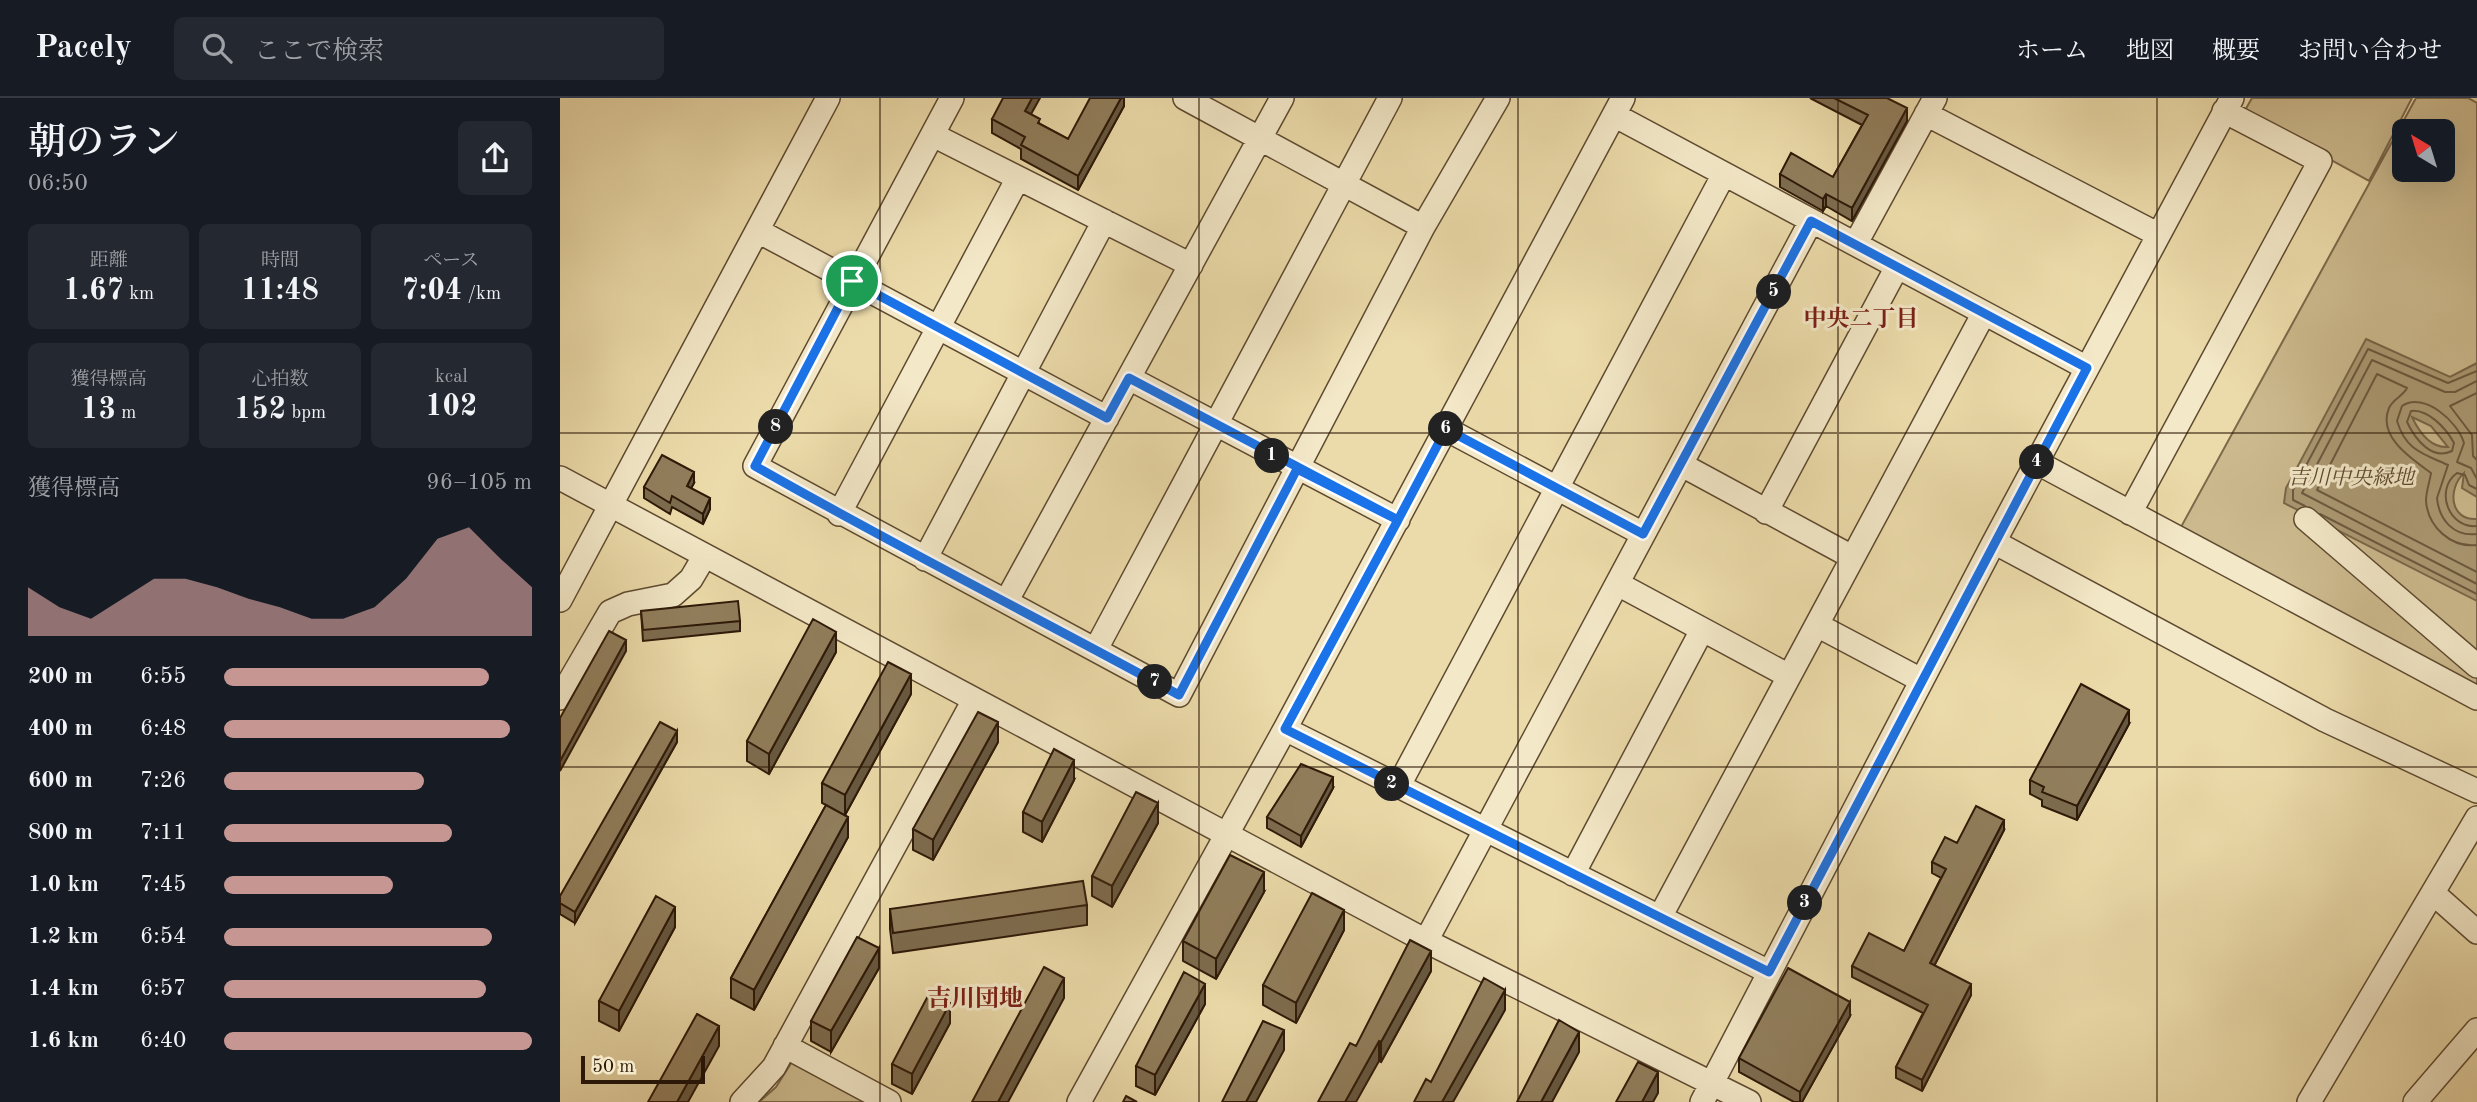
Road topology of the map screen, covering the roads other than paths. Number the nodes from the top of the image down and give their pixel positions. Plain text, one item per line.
1 (828, 98) edge
2 (952, 98) edge
3 (1185, 98) edge
4 (1282, 98) edge
5 (1390, 98) edge
6 (1498, 98) edge
7 (2228, 104) edge
8 (1618, 106) edge
9 (1930, 106) edge
10 (933, 135) junction
11 (1260, 139) junction
12 (1724, 174) junction
13 (1018, 178) junction
14 (1343, 184) junction
15 (1104, 221) junction
16 (1811, 221) junction
17 (1423, 228) junction
18 (758, 231) junction
19 (2157, 234) junction
20 (1856, 243) junction
21 (1191, 265) junction
22 (1897, 267) junction
23 (852, 281) junction
24 (1984, 313) junction
25 (937, 329) junction
26 (2087, 368) junction
27 (1023, 374) junction
28 (1129, 378) junction
29 (1107, 418) junction
30 (1216, 425) junction
31 (1446, 429) junction
32 (2036, 462) junction
33 (1682, 465) junction
34 (1297, 469) junction
35 (560, 478) edge
36 (1556, 489) junction
37 (611, 506) junction
38 (1766, 512) junction
39 (2130, 513) junction
40 (839, 514) junction
41 (2306, 519) dead end
42 (1398, 520) junction
43 (1643, 534) junction
44 (1994, 542) junction
45 (704, 557) junction
46 (1852, 557) junction
47 (925, 559) junction
48 (1618, 584) junction
49 (560, 600) edge
50 (1007, 600) junction
51 (1817, 625) junction
52 (1702, 630) junction
53 (1096, 649) junction
54 (2477, 666) edge
55 (1789, 676) junction
56 (1921, 680) junction
57 (560, 698) edge
58 (2477, 698) edge
59 (974, 700) junction
60 (1285, 729) junction
61 (1398, 787) junction
62 (2477, 791) edge
63 (2477, 818) edge
64 (1486, 830) junction
65 (1226, 836) junction
66 (1573, 874) junction
67 (2433, 893) junction
68 (1660, 917) junction
69 (2477, 932) edge
70 (1426, 941) junction
71 (1769, 972) junction
72 (2477, 1030) edge
73 (785, 1046) junction
74 (1707, 1092) edge
75 (742, 1102) edge
76 (889, 1102) edge
77 (1079, 1102) edge
78 (1749, 1102) edge
79 (2309, 1102) edge
80 (2415, 1102) edge

1 - 18 street
2 - 10 street
3 - 11 street
4 - 11 street
5 - 14 street
6 - 17 street
7 - 19 street
7 - 39 street
8 - 12 street
8 - 31 street
9 - 19 street
9 - 20 street
10 - 13 street
10 - 23 street
11 - 14 street
11 - 21 street
12 - 16 street
12 - 36 street
13 - 15 street
13 - 25 street
14 - 17 street
14 - 30 street
15 - 21 street
15 - 27 street
16 - 20 street
16 - 33 street
17 - 34 street
18 - 23 street
18 - 37 street
19 - 26 street
20 - 22 street
21 - 28 street
22 - 24 street
22 - 38 street
23 - 25 street
23 - 40 street
24 - 26 street
24 - 46 street
25 - 27 street
25 - 40 street
26 - 32 street
27 - 29 street
27 - 47 street
28 - 29 street
28 - 30 street
29 - 50 street
30 - 34 street
30 - 53 street
31 - 36 street
31 - 42 street
32 - 39 street
32 - 44 street
33 - 38 street
33 - 43 street
34 - 42 street
34 - 53 street
35 - 37 street
36 - 43 street
36 - 61 street
37 - 45 street
37 - 49 street
38 - 46 street
39 - 58 street
40 - 47 street
41 - 54 street
42 - 60 street
43 - 48 street
44 - 56 street
44 - 62 street
45 - 57 street
45 - 59 street
46 - 51 street
47 - 50 street
48 - 52 street
48 - 64 street
50 - 53 street
51 - 55 street
51 - 56 street
52 - 55 street
52 - 66 street
55 - 68 street
56 - 71 street
59 - 65 street
59 - 73 street
60 - 61 street
60 - 65 street
61 - 64 street
63 - 67 street
64 - 66 street
64 - 70 street
65 - 70 street
65 - 77 street
66 - 68 street
67 - 69 street
67 - 79 street
68 - 71 street
70 - 74 street
71 - 74 street
72 - 80 street
73 - 75 street
73 - 76 street
74 - 78 street

